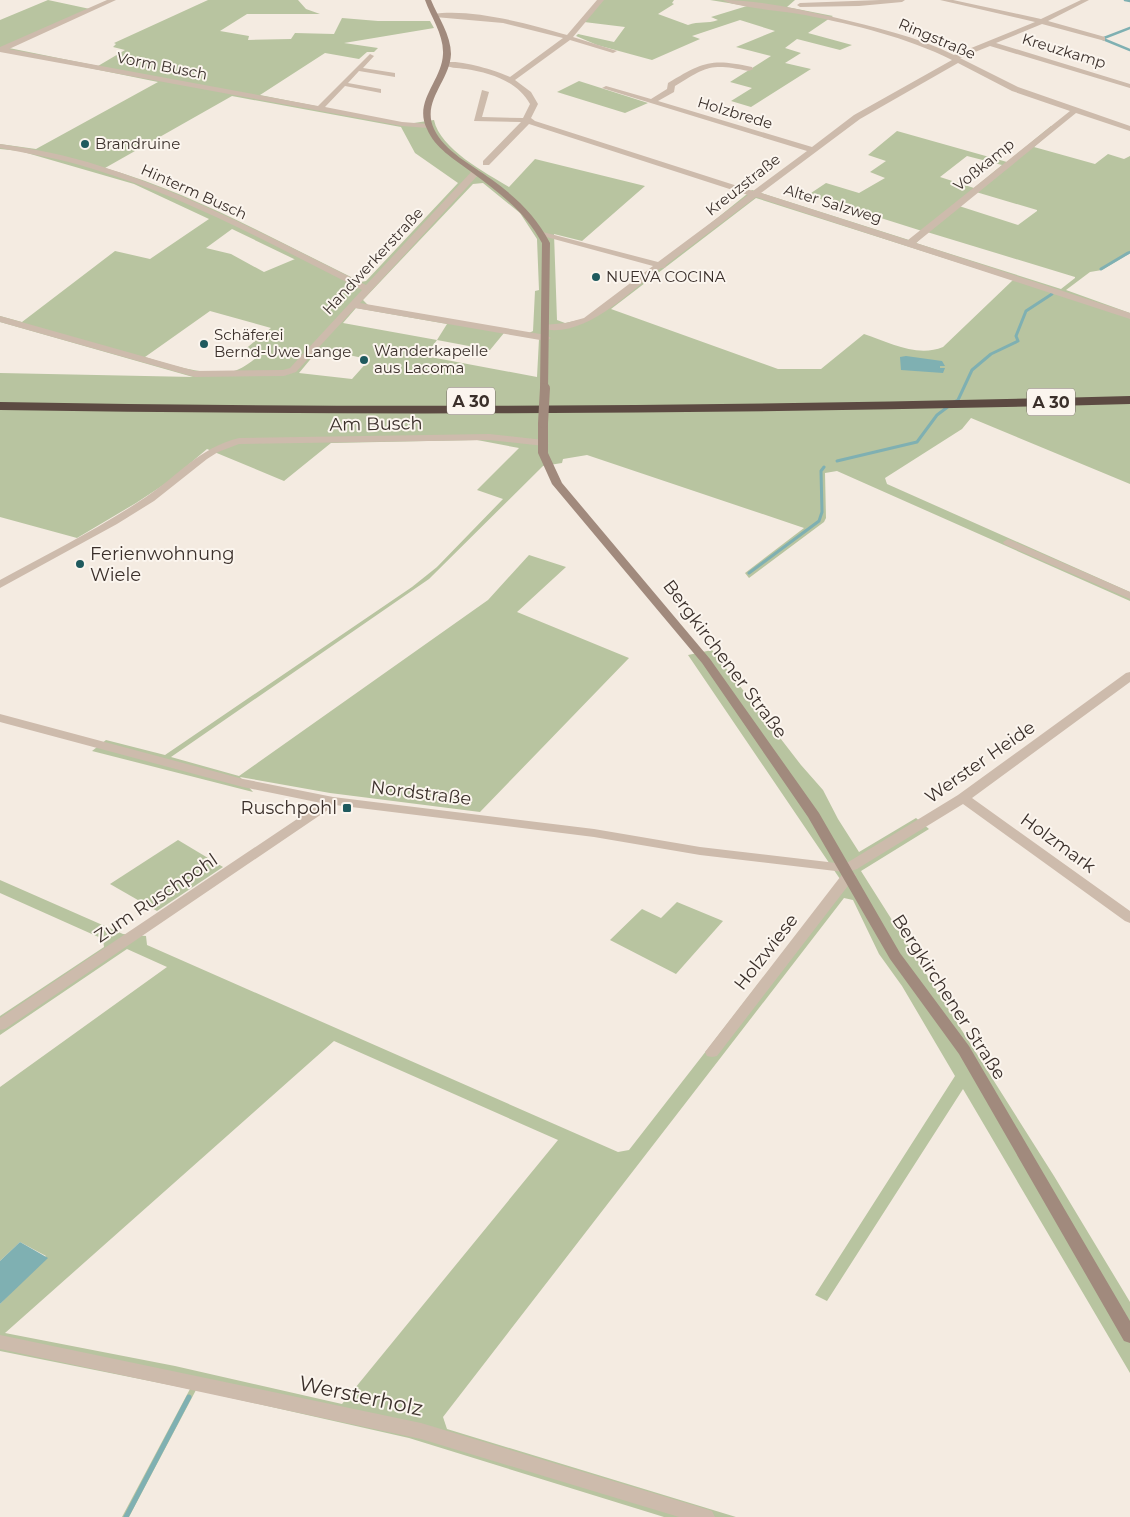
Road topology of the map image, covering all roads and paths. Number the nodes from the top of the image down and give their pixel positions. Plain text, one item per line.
1 (113, 0) edge
2 (428, 0) edge
3 (601, 0) edge
4 (726, 0) edge
5 (902, 0) edge
6 (943, 0) edge
7 (1086, 0) edge
8 (788, 4) edge
9 (434, 16) junction
10 (1042, 22) junction
11 (569, 37) junction
12 (1102, 40) dead end
13 (990, 43) junction
14 (1, 49) edge
15 (613, 51) dead end
16 (370, 56) dead end
17 (956, 59) junction
18 (446, 64) junction
19 (358, 68) junction
20 (749, 69) dead end
21 (392, 75) dead end
22 (510, 80) junction
23 (344, 84) junction
24 (1130, 86) edge
25 (606, 88) dead end
26 (378, 91) dead end
27 (485, 92) dead end
28 (651, 102) junction
29 (319, 109) junction
30 (1075, 110) junction
31 (528, 120) junction
32 (428, 126) junction
33 (1130, 129) edge
34 (0, 146) edge
35 (812, 150) junction
36 (486, 163) dead end
37 (476, 172) junction
38 (754, 194) junction
39 (542, 233) junction
40 (910, 243) junction
41 (662, 266) junction
42 (367, 289) junction
43 (353, 305) junction
44 (1130, 316) edge
45 (0, 319) edge
46 (546, 327) junction
47 (546, 338) junction
48 (1130, 390) edge
49 (0, 396) edge
50 (1130, 400) edge
51 (0, 406) edge
52 (544, 443) junction
53 (1008, 542) dead end
54 (0, 585) edge
55 (1130, 596) edge
56 (1130, 676) edge
57 (0, 718) edge
58 (964, 798) junction
59 (333, 801) junction
60 (847, 871) junction
61 (1130, 918) edge
62 (0, 1025) edge
63 (712, 1052) dead end
64 (1130, 1336) edge
65 (0, 1342) edge
66 (706, 1517) edge

1 - 14 street
2 - 9 street
3 - 11 street
4 - 8 street, Ringstraße
5 - 8 street
6 - 10 street
7 - 10 street, Kreuzstraße
8 - 17 street, Ringstraße
9 - 11 street
9 - 18 street
10 - 12 street
10 - 13 street, Kreuzstraße
11 - 15 street
11 - 22 street
13 - 17 street, Kreuzstraße
13 - 24 street, Kreuzkamp
14 - 29 street, Vorm Busch
16 - 19 street
17 - 30 street, Ringstraße
17 - 35 street, Kreuzstraße
18 - 22 street
18 - 32 street
19 - 21 street
19 - 23 street
20 - 28 street, Holzbrede
22 - 31 street
23 - 26 street
23 - 29 street
25 - 28 street, Holzbrede
27 - 31 street, Alter Salzweg
28 - 35 street, Holzbrede
29 - 32 street, Vorm Busch
30 - 33 street, Ringstraße
30 - 40 street, Voßkamp
31 - 36 street
31 - 38 street, Alter Salzweg
32 - 37 street, Bergkirchener Straße
34 - 42 street, Hinterm Busch
35 - 38 street, Kreuzstraße
37 - 39 street, Bergkirchener Straße
37 - 42 street, Handwerkerstraße
38 - 40 street, Alter Salzweg
38 - 41 street, Kreuzstraße
39 - 41 street
39 - 46 street, Bergkirchener Straße
40 - 44 street, Alter Salzweg
41 - 46 street, Kreuzstraße
42 - 43 street, Handwerkerstraße
43 - 45 street, Handwerkerstraße
43 - 47 street
46 - 47 street, Bergkirchener Straße
47 - 52 street, Bergkirchener Straße, bridge
48 - 49 highway, A 30
50 - 51 highway, A 30
52 - 54 street, Am Busch
52 - 60 street, Bergkirchener Straße
53 - 55 street
56 - 58 street, Werster Heide
57 - 59 street, Nordstraße
58 - 60 street, Werster Heide
58 - 61 street, Holzmark
59 - 60 street, Nordstraße
59 - 62 street, Zum Ruschpohl
60 - 63 street, Holzwiese
60 - 64 street, Bergkirchener Straße
65 - 66 street, Wersterholz

